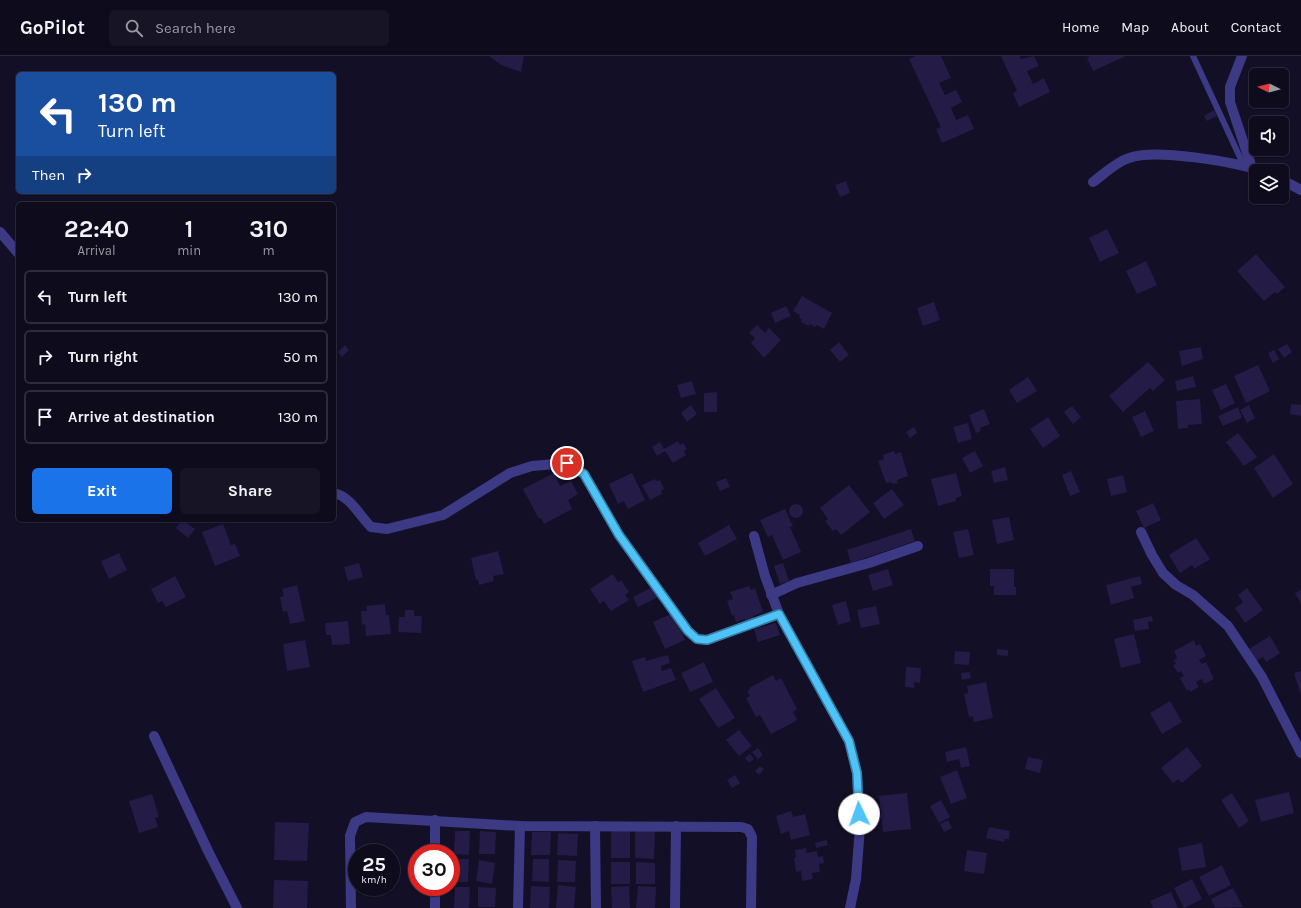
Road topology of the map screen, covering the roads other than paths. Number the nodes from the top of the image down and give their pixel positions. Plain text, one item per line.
1 (1193, 56) edge
2 (1242, 56) edge
3 (1251, 164) edge
4 (1252, 164) edge
5 (1249, 167) edge
6 (1093, 182) dead end
7 (1289, 184) edge
8 (1301, 190) edge
9 (0, 232) edge
10 (16, 251) edge
11 (336, 493) edge
12 (1141, 532) dead end
13 (754, 536) dead end
14 (918, 546) dead end
15 (771, 596) junction
16 (779, 614) junction
17 (154, 736) dead end
18 (1301, 753) edge
19 (435, 820) junction
20 (520, 826) junction
21 (595, 826) junction
22 (676, 826) junction
23 (435, 844) edge
24 (435, 896) edge
25 (237, 908) edge
26 (351, 908) edge
27 (435, 908) edge
28 (518, 908) edge
29 (596, 908) edge
30 (675, 908) edge
31 (751, 908) edge
32 (850, 908) edge

1 - 3 lane
2 - 4 street
5 - 6 street
7 - 8 street
9 - 10 street
11 - 16 street
12 - 18 street
13 - 15 street
14 - 15 street
15 - 16 street
16 - 32 street
17 - 25 street
19 - 20 street
19 - 23 street
19 - 26 street
20 - 21 street
20 - 28 street
21 - 22 street
21 - 29 street
22 - 30 street
22 - 31 street
24 - 27 street

